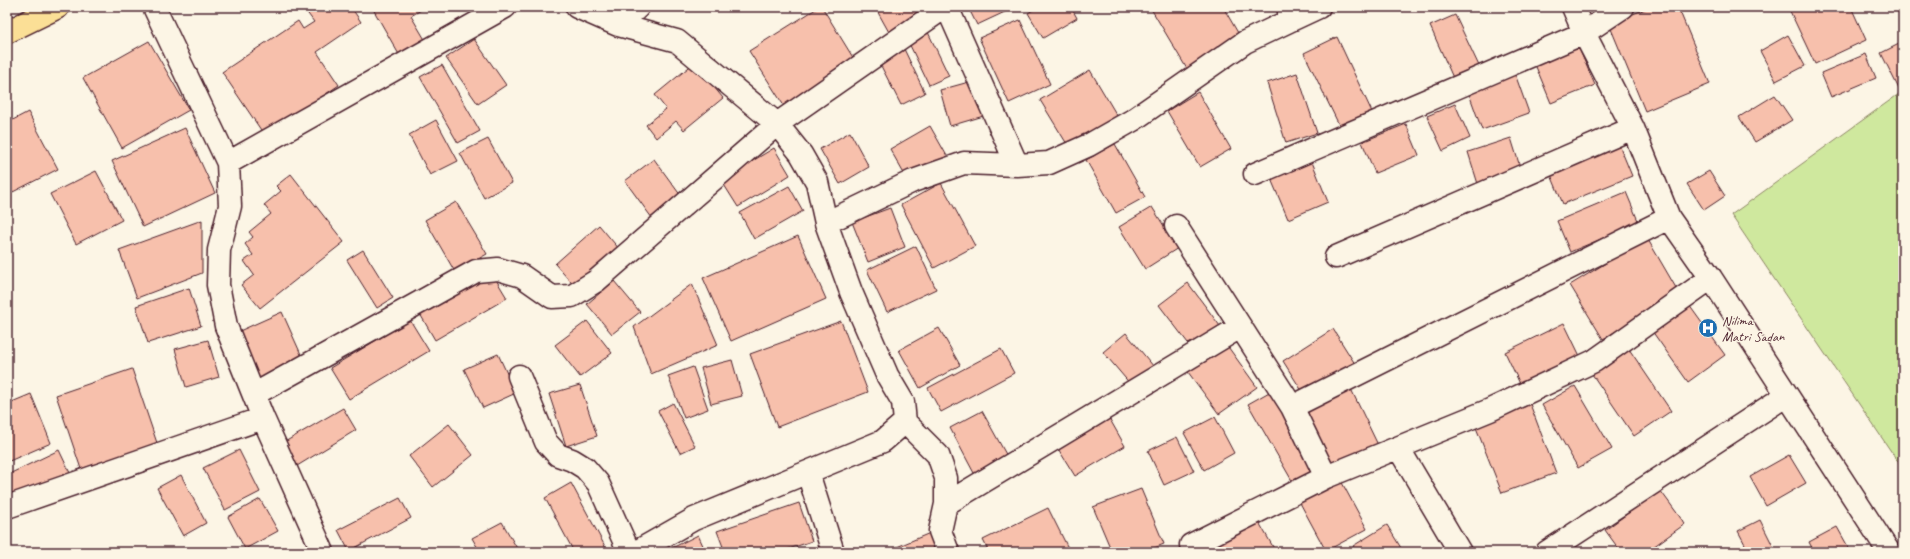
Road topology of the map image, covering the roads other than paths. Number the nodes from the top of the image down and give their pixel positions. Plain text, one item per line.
1 (58, 7) edge
2 (154, 7) edge
3 (505, 7) edge
4 (577, 7) edge
5 (638, 7) edge
6 (946, 7) edge
7 (1320, 7) edge
8 (1573, 7) edge
9 (1623, 7) edge
10 (1289, 14) edge
11 (618, 25) junction
12 (7, 32) edge
13 (1584, 33) junction
14 (777, 124) junction
15 (1633, 128) junction
16 (228, 163) junction
17 (1017, 165) junction
18 (1256, 174) dead end
19 (1669, 218) junction
20 (826, 223) junction
21 (1176, 226) dead end
22 (1336, 257) dead end
23 (1711, 278) junction
24 (1240, 327) junction
25 (519, 376) dead end
26 (255, 394) junction
27 (1787, 394) junction
28 (1292, 408) junction
29 (263, 418) junction
30 (904, 422) junction
31 (1398, 449) junction
32 (808, 472) junction
33 (1326, 477) junction
34 (946, 504) junction
35 (7, 507) edge
36 (1191, 544) dead end
37 (323, 552) edge
38 (629, 552) edge
39 (636, 552) edge
40 (833, 552) edge
41 (948, 552) edge
42 (1460, 552) edge
43 (1547, 552) edge
44 (1889, 552) edge

1 - 12 main road
2 - 16 street
3 - 16 street
4 - 11 street
5 - 11 street
6 - 14 street
6 - 17 street
7 - 10 street
8 - 13 street
9 - 13 street
10 - 17 street
11 - 14 street
13 - 15 street
13 - 18 street
14 - 20 street
14 - 26 street
15 - 19 street
15 - 22 street
16 - 26 street
17 - 20 street
19 - 23 street
19 - 28 street
20 - 30 street
21 - 24 street
23 - 27 street
23 - 31 street
24 - 28 street
24 - 34 street
25 - 38 street
26 - 29 street
27 - 43 street
27 - 44 street
28 - 33 street
29 - 35 street
29 - 37 street
30 - 32 street
30 - 34 street
31 - 33 street
31 - 42 street
32 - 39 street
32 - 40 street
33 - 36 street
34 - 41 street

